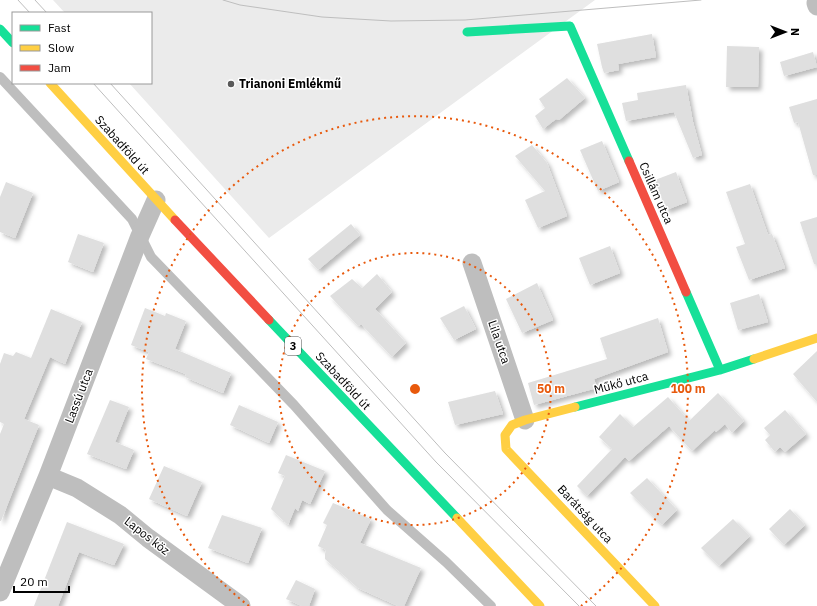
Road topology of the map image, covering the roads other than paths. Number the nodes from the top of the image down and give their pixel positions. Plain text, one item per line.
1 (0, 28) edge
2 (467, 32) dead end
3 (12, 42) edge
4 (0, 77) edge
5 (51, 84) edge
6 (156, 200) junction
7 (140, 236) junction
8 (472, 263) dead end
9 (817, 338) edge
10 (720, 370) junction
11 (525, 420) junction
12 (505, 435) joint
13 (48, 476) junction
14 (0, 592) edge
15 (241, 606) edge
16 (491, 606) edge
17 (540, 606) edge
18 (655, 606) edge

1 - 3 street
2 - 10 street, Csillám utca
4 - 7 lane
5 - 6 street, Szabadföld út / 3
6 - 7 street, Lassú utca
6 - 17 street, Szabadföld út / 3
7 - 13 street, Lassú utca
7 - 16 lane
8 - 11 street, Lila utca
9 - 10 street, Műkő utca
10 - 11 street, Műkő utca
11 - 12 street, Műkő utca
12 - 18 street, Barátság utca
13 - 14 street, Lassú utca
13 - 15 street, Lapos köz

